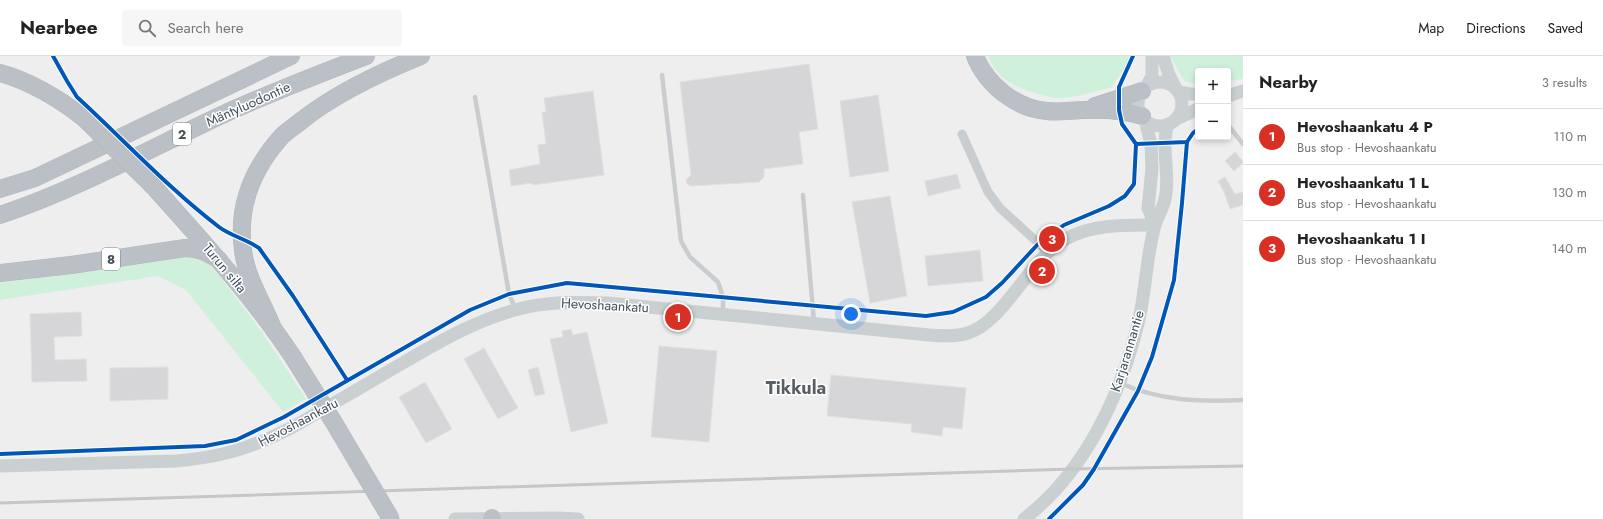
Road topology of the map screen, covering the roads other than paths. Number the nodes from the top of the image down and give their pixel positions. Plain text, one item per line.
1 (290, 56) edge
2 (366, 56) edge
3 (421, 56) edge
4 (975, 56) edge
5 (1152, 56) edge
6 (1163, 56) edge
7 (0, 73) edge
8 (662, 75) dead end
9 (1144, 89) junction
10 (1177, 89) junction
11 (1243, 90) edge
12 (1231, 91) edge
13 (1195, 94) edge
14 (1231, 95) edge
15 (475, 97) dead end
16 (1084, 110) junction
17 (1195, 110) edge
18 (1144, 118) junction
19 (1172, 122) junction
20 (1231, 129) edge
21 (962, 134) dead end
22 (1243, 144) edge
23 (0, 189) edge
24 (803, 195) dead end
25 (0, 215) edge
26 (1155, 225) junction
27 (1048, 252) junction
28 (219, 260) junction
29 (0, 273) edge
30 (515, 310) junction
31 (724, 315) junction
32 (814, 323) junction
33 (272, 326) junction
34 (1120, 383) junction
35 (1243, 400) edge
36 (0, 466) edge
37 (391, 519) edge
38 (455, 519) edge
39 (492, 519) edge
40 (578, 519) edge
41 (1024, 519) edge

1 - 23 highway, Mäntyluodontie / 2
2 - 25 highway, Mäntyluodontie / 2
3 - 33 highway
4 - 16 highway
5 - 9 street
6 - 10 street
7 - 28 highway, Turun silta / 8, bridge
8 - 31 lane
9 - 10 street
9 - 16 highway
9 - 18 street
10 - 13 street
10 - 19 street
11 - 12 street
11 - 14 street
15 - 30 lane
16 - 18 highway
17 - 19 street
18 - 19 street
18 - 26 street
19 - 26 street, Karjarannantie
20 - 22 lane
21 - 27 street
24 - 32 lane
26 - 27 street, Hevoshaankatu
26 - 34 street, Karjarannantie
27 - 32 street, Hevoshaankatu
28 - 29 highway, 8
28 - 33 highway, Turun silta / 8
30 - 31 street, Hevoshaankatu
30 - 36 street, Hevoshaankatu
31 - 32 street, Hevoshaankatu
33 - 37 highway, Turun silta / 8, bridge
34 - 35 lane
34 - 41 street, Karjarannantie
38 - 39 street
39 - 40 street

